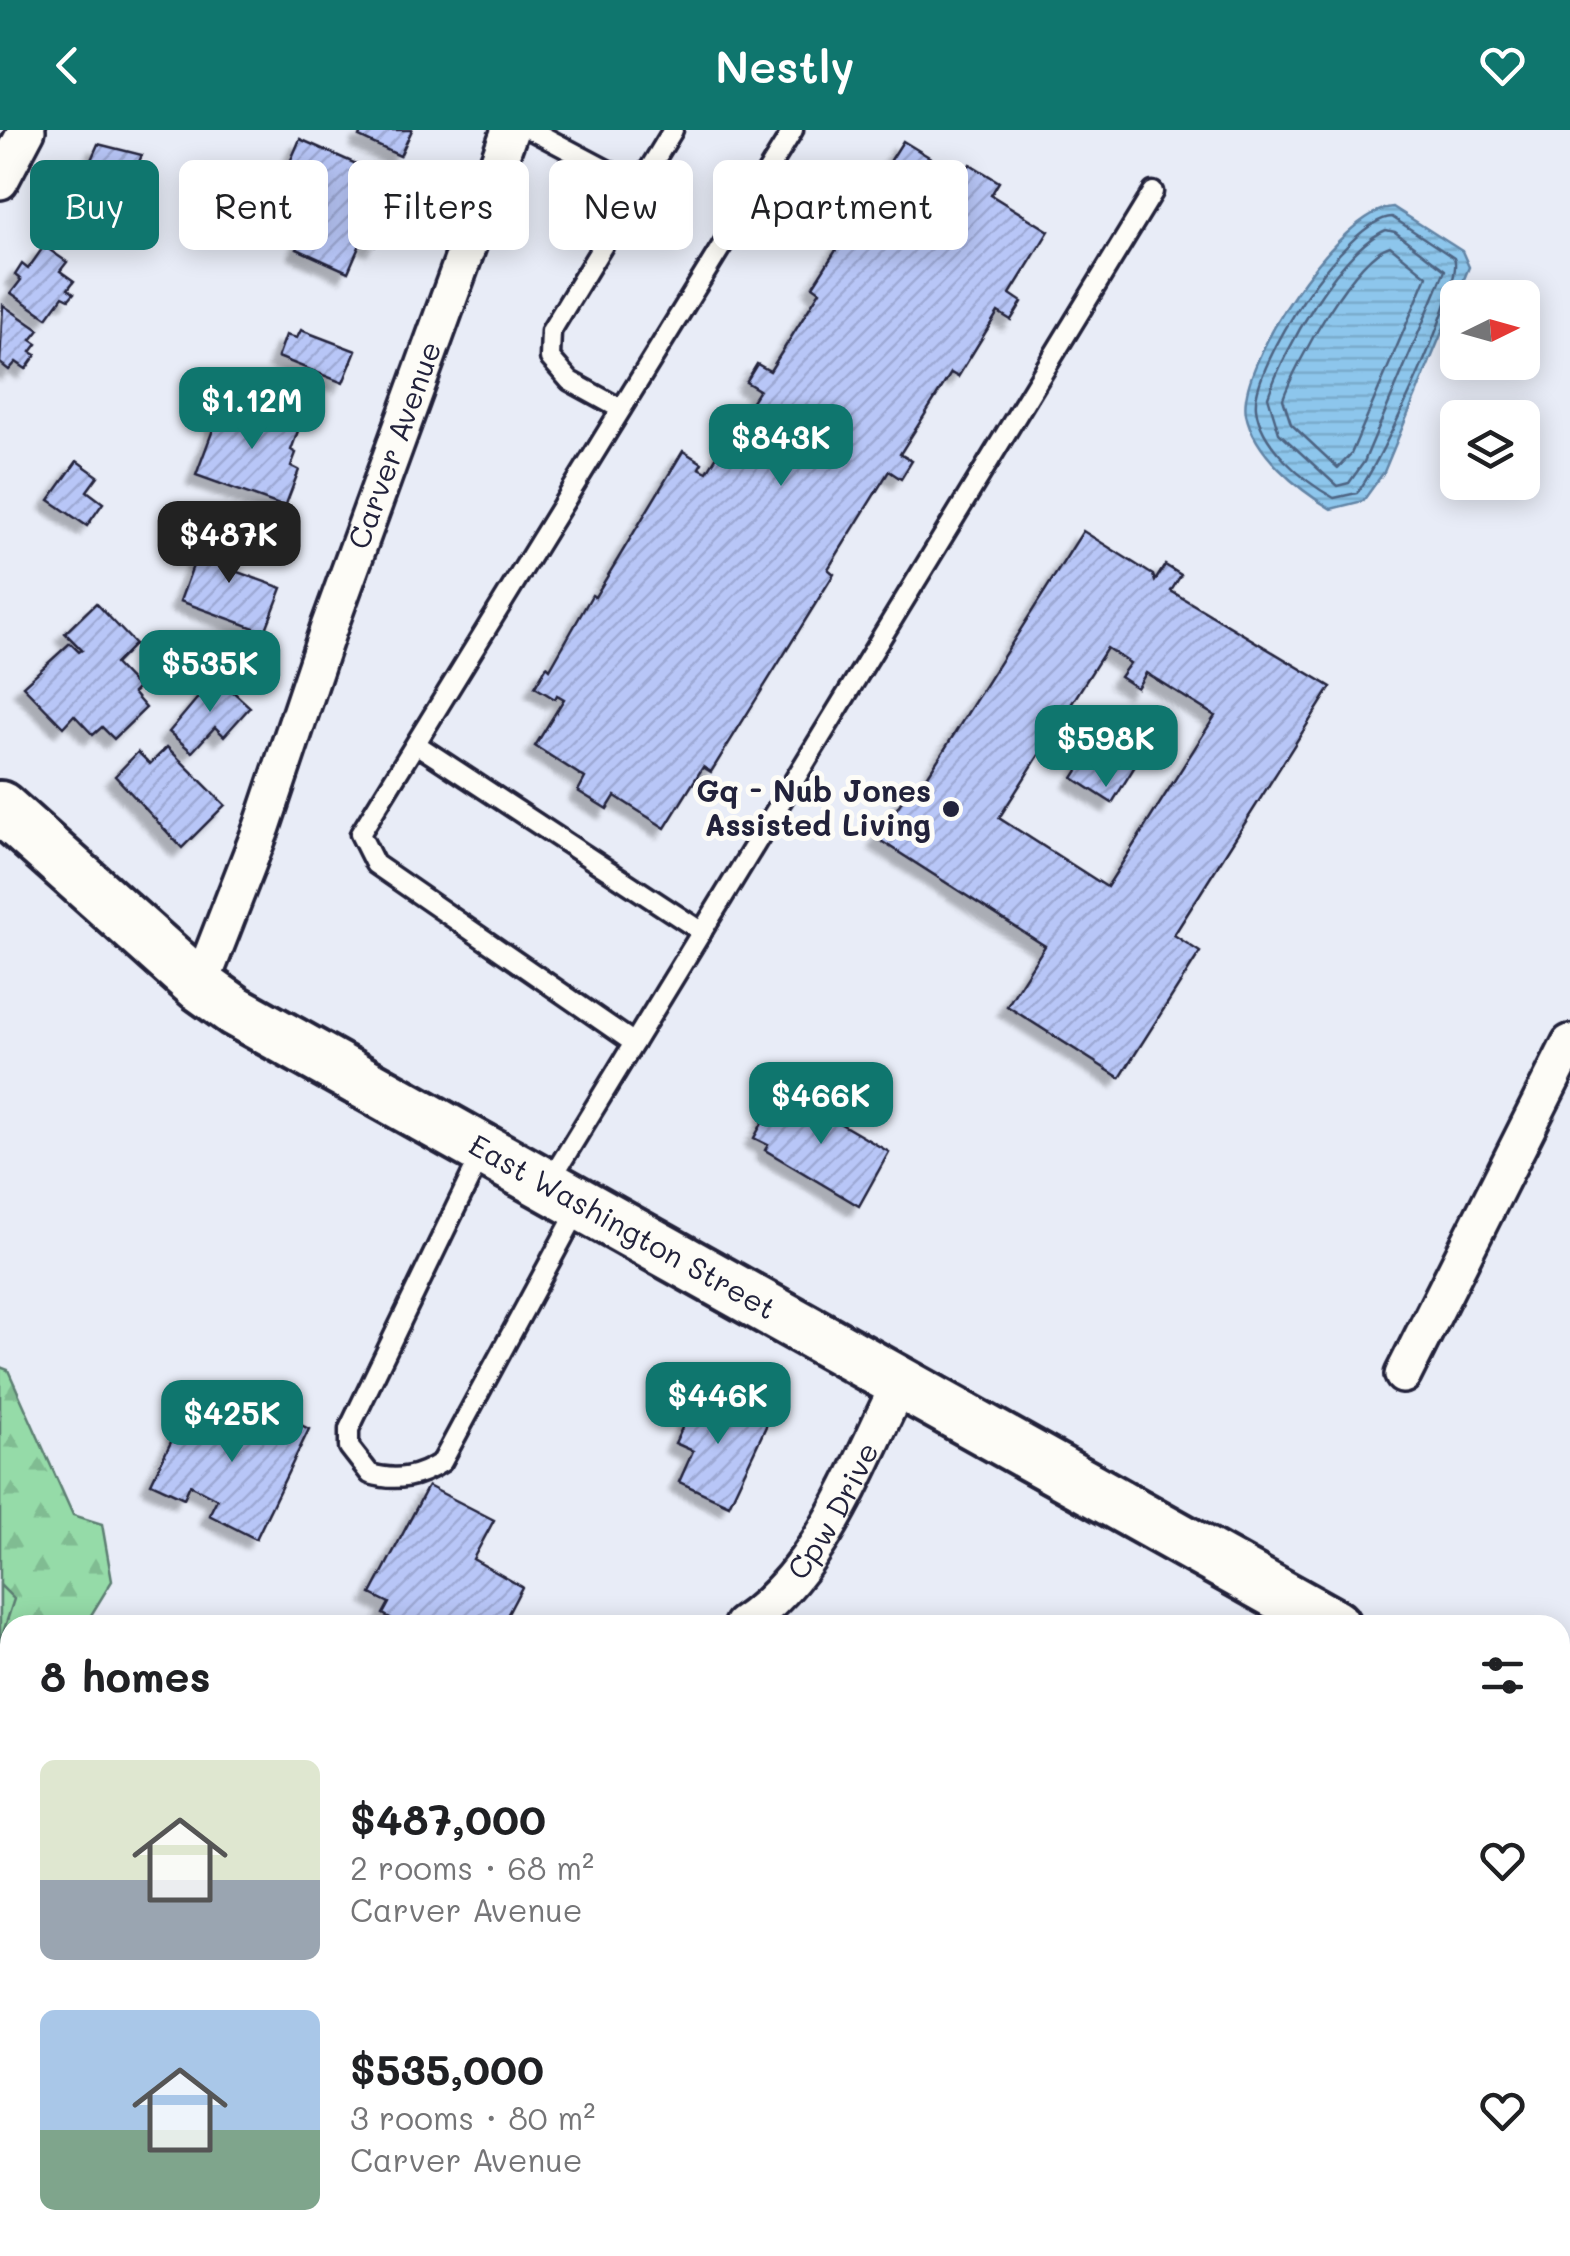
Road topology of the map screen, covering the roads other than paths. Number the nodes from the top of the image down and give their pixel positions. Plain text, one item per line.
1 (27, 130) edge
2 (510, 130) edge
3 (531, 130) edge
4 (674, 130) edge
5 (792, 130) edge
6 (587, 160) edge
7 (655, 160) edge
8 (0, 181) edge
9 (1153, 192) dead end
10 (600, 250) edge
11 (622, 409) junction
12 (416, 744) junction
13 (0, 807) edge
14 (702, 932) junction
15 (200, 986) junction
16 (634, 1043) junction
17 (1570, 1043) edge
18 (484, 1150) junction
19 (564, 1194) junction
20 (1402, 1375) dead end
21 (900, 1383) junction
22 (752, 1615) edge
23 (1316, 1615) edge

1 - 8 street
2 - 15 street, Carver Avenue
3 - 6 lane
4 - 7 lane
5 - 11 lane
9 - 14 lane
10 - 11 lane
11 - 12 lane
12 - 14 lane
12 - 16 lane
13 - 15 main road, East Washington Street
14 - 16 lane
15 - 18 main road, East Washington Street
16 - 19 lane
17 - 20 street
18 - 19 main road, East Washington Street
18 - 19 lane
19 - 21 main road, East Washington Street
21 - 22 street, Cpw Drive
21 - 23 main road, East Washington Street

